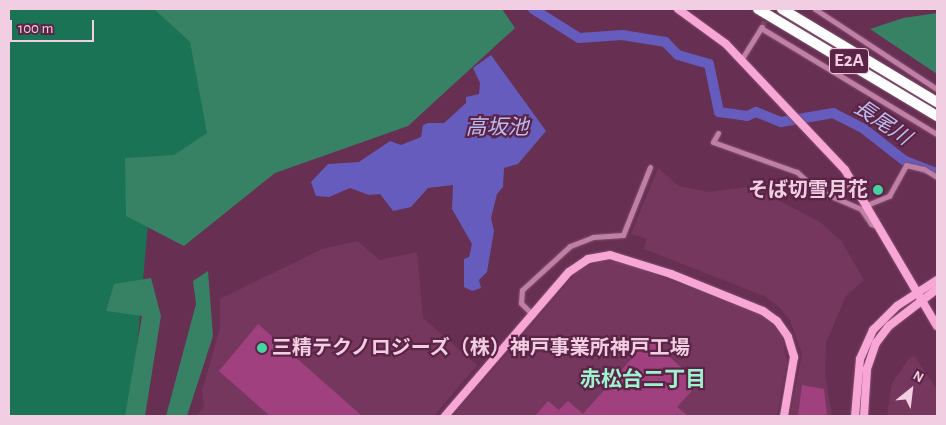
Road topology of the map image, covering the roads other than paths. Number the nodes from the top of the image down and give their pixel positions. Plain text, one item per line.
1 (678, 9) edge
2 (758, 9) edge
3 (782, 9) edge
4 (815, 9) edge
5 (741, 60) junction
6 (937, 89) edge
7 (937, 102) edge
8 (937, 116) edge
9 (718, 133) dead end
10 (937, 134) edge
11 (650, 167) dead end
12 (937, 177) edge
13 (852, 180) junction
14 (833, 196) junction
15 (869, 204) junction
16 (882, 229) junction
17 (937, 280) edge
18 (937, 289) edge
19 (919, 295) junction
20 (533, 315) junction
21 (937, 326) edge
22 (445, 416) edge
23 (784, 416) edge
24 (855, 416) edge
25 (864, 416) edge

1 - 5 street
2 - 8 highway, E2A
3 - 7 highway, E2A
4 - 6 street
5 - 10 street
5 - 13 street
9 - 14 street
11 - 20 street
12 - 15 street
13 - 14 street
13 - 15 street
14 - 16 street
15 - 16 street
16 - 19 street
17 - 19 street
18 - 19 street
19 - 21 street
19 - 24 street
19 - 25 street
20 - 22 street
20 - 23 street

